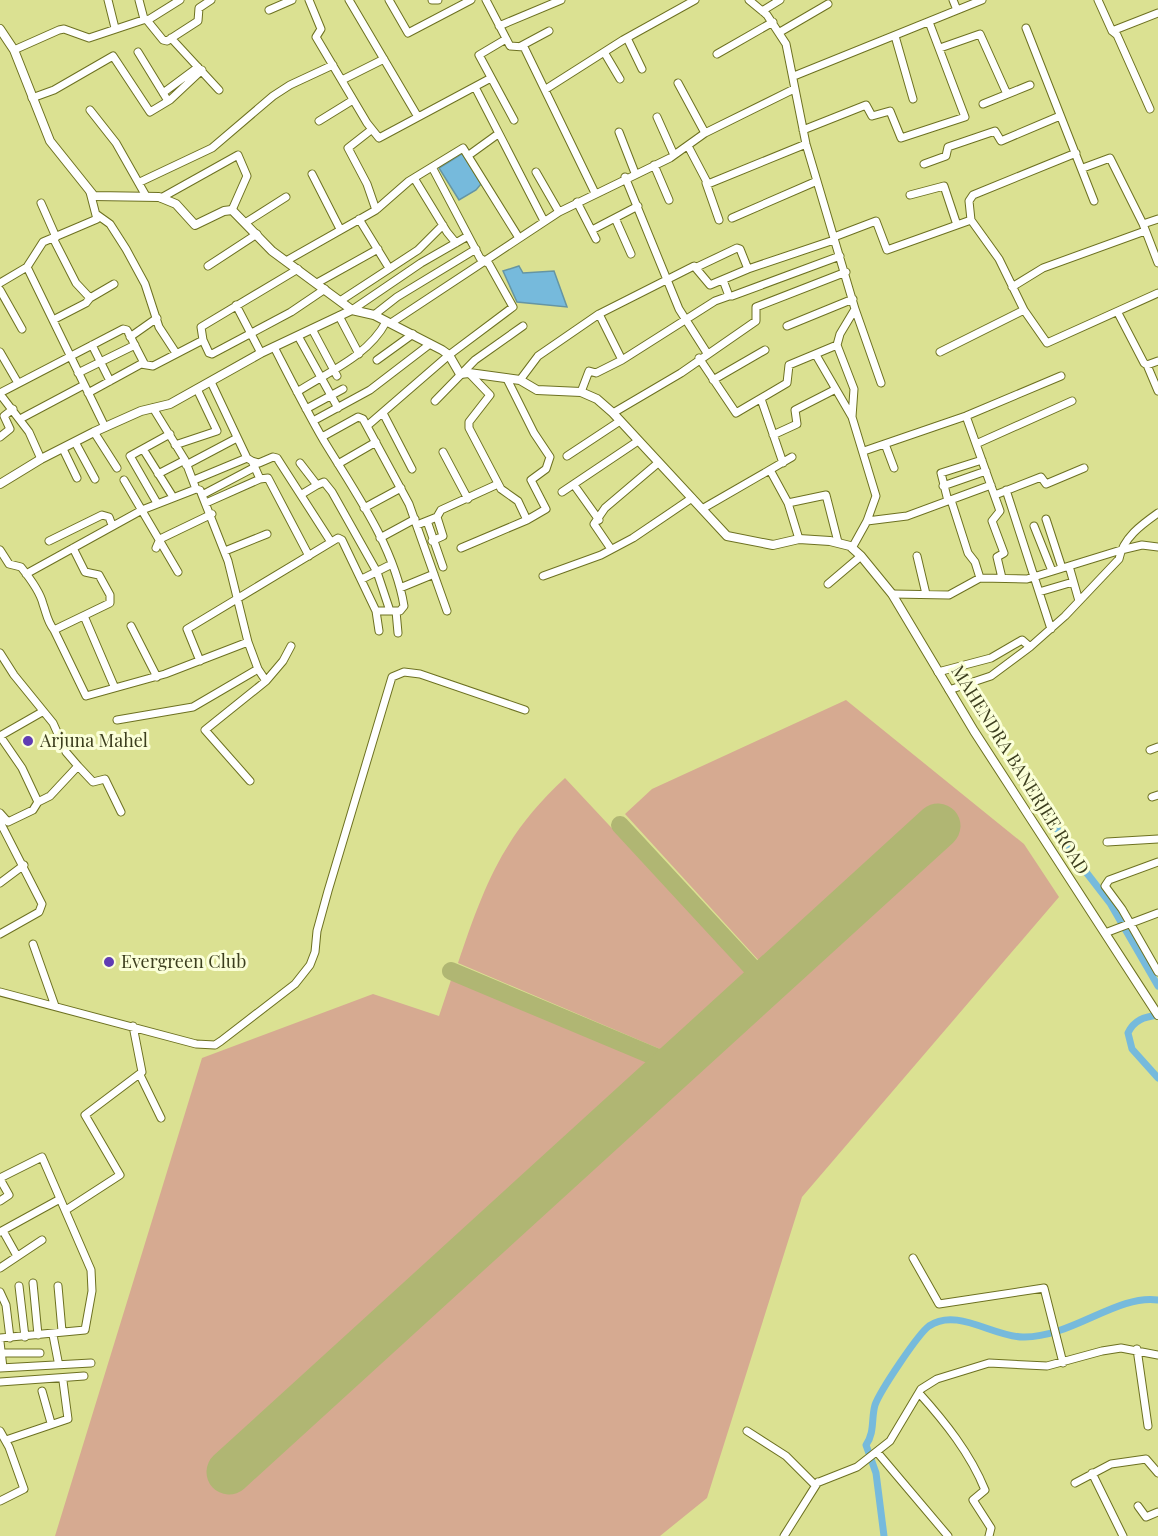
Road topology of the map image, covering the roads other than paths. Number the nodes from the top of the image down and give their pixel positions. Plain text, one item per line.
1 (108, 0) edge
2 (139, 0) edge
3 (180, 0) edge
4 (211, 0) edge
5 (292, 0) edge
6 (309, 0) edge
7 (350, 0) edge
8 (389, 0) edge
9 (432, 0) edge
10 (438, 0) edge
11 (471, 0) edge
12 (486, 0) edge
13 (561, 0) edge
14 (695, 0) edge
15 (749, 0) edge
16 (780, 0) edge
17 (953, 0) edge
18 (982, 0) edge
19 (1098, 0) edge
20 (828, 4) dead end
21 (269, 10) dead end
22 (957, 10) junction
23 (762, 11) junction
24 (1158, 13) edge
25 (146, 20) junction
26 (773, 22) junction
27 (929, 22) junction
28 (499, 26) junction
29 (0, 28) edge
30 (116, 28) junction
31 (1026, 28) dead end
32 (549, 31) dead end
33 (1112, 31) junction
34 (780, 32) junction
35 (895, 36) junction
36 (171, 38) junction
37 (627, 38) junction
38 (506, 39) junction
39 (521, 46) junction
40 (940, 48) junction
41 (14, 51) junction
42 (138, 52) dead end
43 (604, 52) junction
44 (717, 54) dead end
45 (384, 59) junction
46 (333, 65) junction
47 (200, 69) junction
48 (642, 69) dead end
49 (794, 76) junction
50 (491, 78) junction
51 (620, 79) dead end
52 (342, 80) junction
53 (678, 84) dead end
54 (1030, 85) dead end
55 (474, 87) junction
56 (546, 89) junction
57 (794, 89) junction
58 (219, 90) dead end
59 (163, 93) junction
60 (1007, 94) junction
61 (32, 98) junction
62 (913, 99) dead end
63 (353, 100) junction
64 (168, 101) junction
65 (983, 104) dead end
66 (1150, 109) dead end
67 (90, 110) dead end
68 (1060, 116) junction
69 (418, 117) junction
70 (657, 117) dead end
71 (514, 120) dead end
72 (319, 121) dead end
73 (371, 130) junction
74 (803, 130) junction
75 (619, 132) dead end
76 (705, 133) junction
77 (498, 134) junction
78 (806, 144) junction
79 (688, 146) junction
80 (1076, 153) junction
81 (469, 155) junction
82 (674, 155) junction
83 (924, 164) dead end
84 (654, 165) junction
85 (432, 167) junction
86 (1083, 168) junction
87 (536, 171) dead end
88 (312, 174) dead end
89 (630, 175) junction
90 (414, 178) junction
91 (817, 181) junction
92 (140, 182) junction
93 (706, 183) junction
94 (90, 191) junction
95 (593, 194) junction
96 (910, 195) dead end
97 (146, 196) junction
98 (286, 197) dead end
99 (161, 198) junction
100 (669, 200) dead end
101 (1094, 201) dead end
102 (41, 202) dead end
103 (577, 202) junction
104 (638, 206) junction
105 (377, 209) junction
106 (232, 210) junction
107 (559, 212) junction
108 (96, 214) junction
109 (615, 218) junction
110 (732, 218) dead end
111 (359, 219) junction
112 (1158, 219) edge
113 (719, 220) dead end
114 (971, 220) junction
115 (544, 221) junction
116 (245, 223) junction
117 (443, 225) junction
118 (957, 225) junction
119 (1144, 227) junction
120 (340, 229) junction
121 (592, 230) junction
122 (256, 234) junction
123 (468, 236) junction
124 (54, 237) junction
125 (519, 238) junction
126 (834, 238) junction
127 (596, 239) dead end
128 (456, 243) junction
129 (1155, 245) edge
130 (378, 249) junction
131 (476, 249) junction
132 (631, 254) dead end
133 (840, 256) junction
134 (286, 261) junction
135 (484, 261) junction
136 (1158, 263) edge
137 (208, 266) dead end
138 (27, 267) junction
139 (697, 267) junction
140 (389, 268) junction
141 (298, 269) junction
142 (748, 269) junction
143 (846, 272) junction
144 (666, 279) junction
145 (723, 280) junction
146 (0, 283) edge
147 (317, 283) junction
148 (114, 284) dead end
149 (1012, 287) junction
150 (325, 289) junction
151 (0, 291) edge
152 (622, 291) dead end
153 (1158, 293) edge
154 (729, 296) junction
155 (90, 298) junction
156 (627, 299) junction
157 (853, 299) junction
158 (340, 301) junction
159 (236, 306) junction
160 (855, 309) junction
161 (352, 310) junction
162 (1024, 310) junction
163 (1118, 313) junction
164 (599, 314) junction
165 (374, 315) junction
166 (339, 316) junction
167 (157, 318) junction
168 (53, 320) junction
169 (684, 320) junction
170 (389, 323) junction
171 (523, 326) dead end
172 (787, 326) dead end
173 (22, 329) dead end
174 (312, 329) junction
175 (250, 333) junction
176 (413, 334) junction
177 (298, 336) junction
178 (130, 337) junction
179 (203, 340) junction
180 (430, 344) junction
181 (92, 345) junction
182 (135, 345) junction
183 (837, 345) junction
184 (274, 347) junction
185 (765, 350) dead end
186 (0, 352) edge
187 (709, 352) junction
188 (940, 352) dead end
189 (176, 353) junction
190 (261, 353) junction
191 (359, 354) junction
192 (449, 355) junction
193 (816, 355) junction
194 (70, 356) junction
195 (699, 358) junction
196 (377, 360) dead end
197 (622, 360) junction
198 (1158, 361) edge
199 (100, 363) junction
200 (144, 363) junction
201 (1147, 365) junction
202 (78, 373) junction
203 (335, 373) junction
204 (470, 373) junction
205 (460, 374) junction
206 (1061, 376) dead end
207 (320, 377) junction
208 (507, 378) junction
209 (520, 380) junction
210 (713, 380) junction
211 (110, 381) junction
212 (211, 382) junction
213 (18, 383) junction
214 (881, 383) dead end
215 (84, 385) junction
216 (197, 389) junction
217 (344, 389) dead end
218 (834, 390) junction
219 (1158, 391) edge
220 (297, 392) junction
221 (581, 392) junction
222 (0, 393) edge
223 (88, 393) junction
224 (331, 396) junction
225 (761, 399) junction
226 (435, 401) dead end
227 (1072, 401) dead end
228 (153, 408) junction
229 (338, 408) junction
230 (13, 409) junction
231 (306, 409) junction
232 (382, 413) junction
233 (613, 413) junction
234 (966, 416) junction
235 (852, 417) junction
236 (20, 419) junction
237 (620, 421) junction
238 (313, 422) junction
239 (368, 426) junction
240 (105, 427) junction
241 (94, 432) junction
242 (170, 434) junction
243 (773, 435) junction
244 (0, 437) edge
245 (322, 437) junction
246 (237, 438) junction
247 (638, 441) junction
248 (75, 442) junction
249 (376, 442) junction
250 (885, 444) junction
251 (976, 444) junction
252 (175, 445) junction
253 (63, 449) junction
254 (143, 449) junction
255 (864, 451) junction
256 (443, 452) dead end
257 (567, 456) dead end
258 (792, 457) dead end
259 (41, 459) junction
260 (982, 460) junction
261 (251, 462) junction
262 (185, 463) junction
263 (658, 463) junction
264 (783, 463) junction
265 (300, 464) dead end
266 (338, 464) junction
267 (117, 468) dead end
268 (894, 468) dead end
269 (1084, 468) dead end
270 (412, 469) dead end
271 (771, 470) junction
272 (986, 471) junction
273 (158, 474) junction
274 (78, 478) dead end
275 (95, 479) dead end
276 (260, 479) junction
277 (124, 480) dead end
278 (194, 480) junction
279 (0, 484) edge
280 (498, 484) junction
281 (317, 485) junction
282 (574, 485) junction
283 (991, 485) junction
284 (943, 486) junction
285 (401, 488) junction
286 (196, 489) junction
287 (1006, 490) junction
288 (562, 492) dead end
289 (302, 494) junction
290 (202, 495) junction
291 (995, 495) junction
292 (173, 497) junction
293 (692, 498) junction
294 (468, 499) junction
295 (950, 500) junction
296 (157, 503) junction
297 (206, 503) junction
298 (788, 503) junction
299 (364, 508) junction
300 (702, 509) junction
301 (142, 510) junction
302 (1158, 513) edge
303 (212, 514) junction
304 (437, 517) junction
305 (1046, 519) dead end
306 (527, 520) junction
307 (599, 520) junction
308 (427, 521) junction
309 (416, 522) junction
310 (867, 522) junction
311 (112, 525) junction
312 (1034, 526) dead end
313 (267, 534) dead end
314 (380, 538) junction
315 (160, 539) junction
316 (799, 539) junction
317 (434, 540) junction
318 (49, 541) dead end
319 (331, 542) junction
320 (838, 542) junction
321 (424, 544) junction
322 (851, 547) junction
323 (1158, 547) edge
324 (73, 548) junction
325 (156, 548) dead end
326 (461, 548) dead end
327 (611, 549) junction
328 (0, 550) edge
329 (1121, 550) junction
330 (225, 551) junction
331 (309, 556) junction
332 (861, 556) junction
333 (917, 556) dead end
334 (392, 564) junction
335 (443, 567) dead end
336 (1065, 567) junction
337 (1052, 571) junction
338 (178, 572) dead end
339 (377, 572) junction
340 (26, 574) junction
341 (434, 574) junction
342 (543, 576) dead end
343 (1035, 576) junction
344 (980, 578) junction
345 (1002, 578) junction
346 (362, 579) junction
347 (1073, 582) junction
348 (828, 584) dead end
349 (400, 588) junction
350 (1040, 592) junction
351 (892, 594) junction
352 (926, 594) junction
353 (237, 599) junction
354 (1079, 600) junction
355 (376, 611) junction
356 (393, 611) junction
357 (447, 611) dead end
358 (84, 616) junction
359 (131, 626) dead end
360 (1050, 629) junction
361 (54, 630) junction
362 (379, 631) dead end
363 (398, 633) dead end
364 (248, 642) junction
365 (291, 646) dead end
366 (1030, 647) junction
367 (0, 653) edge
368 (200, 661) junction
369 (258, 669) junction
370 (938, 672) junction
371 (157, 677) junction
372 (266, 681) junction
373 (114, 686) junction
374 (949, 690) junction
375 (525, 710) dead end
376 (42, 712) junction
377 (117, 720) dead end
378 (0, 736) edge
379 (1158, 747) edge
380 (1150, 750) dead end
381 (78, 766) junction
382 (250, 782) dead end
383 (38, 802) junction
384 (121, 812) dead end
385 (0, 813) edge
386 (0, 822) edge
387 (1158, 839) edge
388 (1107, 842) dead end
389 (1158, 862) edge
390 (24, 865) junction
391 (0, 883) edge
392 (1158, 914) edge
393 (1129, 925) junction
394 (0, 933) edge
395 (1105, 933) junction
396 (33, 944) dead end
397 (1158, 972) edge
398 (0, 992) edge
399 (55, 1006) junction
400 (1156, 1013) edge
401 (133, 1026) junction
402 (140, 1075) junction
403 (161, 1118) dead end
404 (1, 1182) edge
405 (60, 1199) junction
406 (0, 1202) edge
407 (66, 1210) junction
408 (2, 1231) edge
409 (42, 1240) dead end
410 (17, 1256) junction
411 (913, 1258) dead end
412 (0, 1268) edge
413 (33, 1283) dead end
414 (19, 1286) dead end
415 (58, 1286) dead end
416 (0, 1292) edge
417 (62, 1331) junction
418 (38, 1335) junction
419 (52, 1335) junction
420 (25, 1337) junction
421 (10, 1338) junction
422 (0, 1340) edge
423 (1137, 1349) junction
424 (1, 1353) edge
425 (40, 1353) dead end
426 (1158, 1355) edge
427 (58, 1361) dead end
428 (91, 1363) dead end
429 (1063, 1363) junction
430 (1, 1368) edge
431 (84, 1376) dead end
432 (63, 1381) dead end
433 (0, 1382) edge
434 (42, 1391) dead end
435 (919, 1392) junction
436 (51, 1423) junction
437 (1148, 1426) dead end
438 (0, 1431) edge
439 (747, 1431) dead end
440 (6, 1440) junction
441 (874, 1455) junction
442 (1092, 1473) junction
443 (1158, 1473) edge
444 (818, 1482) junction
445 (1075, 1483) dead end
446 (0, 1500) edge
447 (1138, 1506) dead end
448 (1158, 1512) edge
449 (784, 1536) edge
450 (948, 1536) edge
451 (989, 1536) edge
452 (1123, 1536) edge

1 - 30 street
2 - 25 street
3 - 25 street
4 - 36 street
5 - 21 street
6 - 46 street
7 - 45 street
8 - 11 street
9 - 10 street
12 - 28 street
13 - 28 street
14 - 37 street
15 - 23 street
16 - 23 street
17 - 22 street
18 - 22 street
19 - 33 street
20 - 34 street
22 - 27 street
23 - 26 street
24 - 33 street
25 - 30 street
25 - 36 street
26 - 34 street
26 - 44 street
27 - 35 street
27 - 40 street
28 - 38 street
29 - 41 street
30 - 41 street
31 - 68 street
32 - 39 street
33 - 66 street
34 - 49 street
35 - 49 street
35 - 62 street
36 - 47 street
37 - 43 street
37 - 48 street
38 - 39 street
38 - 50 street
39 - 56 street
40 - 60 street
40 - 74 street
41 - 61 street
42 - 59 street
43 - 51 street
43 - 56 street
45 - 52 street
45 - 69 street
46 - 52 street
46 - 92 street
47 - 58 street
47 - 59 street
47 - 64 street
49 - 57 street
50 - 55 street
50 - 71 street
52 - 63 street
53 - 76 street
54 - 60 street
55 - 69 street
55 - 77 street
56 - 95 street
57 - 74 street
57 - 76 street
59 - 64 street
60 - 65 street
61 - 64 street
61 - 94 street
63 - 72 street
63 - 73 street
67 - 92 street
68 - 80 street
68 - 83 street
69 - 73 street
70 - 82 street
73 - 105 street
74 - 78 street
75 - 89 street
76 - 79 street
77 - 81 street
77 - 115 street
78 - 91 street
78 - 93 street
79 - 82 street
79 - 93 street
80 - 86 street
80 - 114 street
81 - 85 street
81 - 125 street
82 - 84 street
84 - 89 street
84 - 100 street
85 - 90 street
85 - 123 street
86 - 101 street
86 - 119 street
87 - 107 street
88 - 120 street
89 - 95 street
89 - 104 street
90 - 105 street
90 - 117 street
91 - 110 street
91 - 126 street
92 - 97 street
93 - 113 street
94 - 97 street
94 - 108 street
95 - 103 street
96 - 118 street
97 - 99 street
98 - 116 street
99 - 106 street
99 - 106 street
102 - 124 street
103 - 107 street
103 - 121 street
104 - 109 street
104 - 144 street
105 - 111 street
106 - 116 street
107 - 115 street
108 - 124 street
108 - 167 street
109 - 121 street
109 - 132 street
111 - 120 street
111 - 130 street
112 - 119 street
114 - 118 street
114 - 149 street
115 - 125 street
116 - 122 street
117 - 128 street
117 - 140 street
118 - 126 street
119 - 129 street
119 - 149 street
120 - 134 street
121 - 127 street
122 - 134 street
122 - 137 street
123 - 128 street
123 - 131 street
124 - 138 street
124 - 155 street
125 - 135 street
126 - 133 street
126 - 142 street
128 - 161 street
129 - 136 street
130 - 140 street
130 - 147 street
131 - 135 street
131 - 165 street
133 - 143 street
133 - 154 street
134 - 141 street
135 - 170 street
135 - 192 street
138 - 146 street
138 - 168 street
139 - 142 street
139 - 144 street
139 - 145 street
140 - 158 street
141 - 147 street
141 - 159 street
142 - 145 street
143 - 157 street
143 - 187 street
144 - 156 street
144 - 169 street
145 - 154 street
147 - 150 street
148 - 155 street
149 - 162 street
150 - 158 street
150 - 175 street
151 - 173 street
152 - 156 street
153 - 163 street
154 - 169 street
155 - 168 street
156 - 164 street
157 - 160 street
157 - 172 street
158 - 161 street
159 - 175 street
159 - 179 street
160 - 183 street
160 - 214 street
161 - 165 street
161 - 166 street
162 - 163 street
162 - 188 street
163 - 201 street
164 - 197 street
164 - 209 street
165 - 170 street
166 - 174 street
166 - 191 street
167 - 178 street
167 - 189 street
168 - 194 street
169 - 187 street
169 - 197 street
170 - 176 street
170 - 191 street
171 - 205 street
174 - 177 street
174 - 203 street
175 - 179 street
175 - 190 street
176 - 180 street
176 - 196 street
177 - 184 street
177 - 207 street
178 - 181 street
178 - 182 street
179 - 189 street
180 - 192 street
180 - 229 street
181 - 194 street
181 - 199 street
182 - 199 street
182 - 200 street
183 - 193 street
183 - 235 street
184 - 190 street
184 - 220 street
185 - 210 street
186 - 213 street
187 - 195 street
189 - 200 street
190 - 212 street
191 - 203 street
192 - 205 street
192 - 232 street
193 - 218 street
193 - 225 street
194 - 202 street
194 - 213 street
195 - 210 street
195 - 233 street
197 - 221 street
198 - 201 street
199 - 202 street
199 - 211 street
200 - 211 street
201 - 219 street
202 - 215 street
203 - 207 street
204 - 205 street
204 - 208 street
204 - 280 street
205 - 226 street
206 - 234 street
207 - 220 street
207 - 224 street
208 - 209 street
208 - 306 street
209 - 221 street
210 - 225 street
211 - 223 street
212 - 216 street
212 - 246 street
213 - 222 street
215 - 223 street
215 - 236 street
216 - 228 street
216 - 252 street
217 - 224 street
218 - 235 street
218 - 243 street
220 - 231 street
221 - 233 street
222 - 230 street
223 - 240 street
224 - 229 street
224 - 231 street
225 - 243 street
227 - 251 street
228 - 240 street
228 - 242 street
229 - 238 street
230 - 236 street
230 - 244 street
231 - 238 street
232 - 239 street
232 - 270 street
233 - 237 street
234 - 250 street
234 - 251 street
235 - 255 street
236 - 259 street
237 - 247 street
237 - 257 street
238 - 245 street
239 - 245 street
239 - 249 street
240 - 241 street
241 - 248 street
241 - 267 street
242 - 252 street
242 - 254 street
243 - 264 street
245 - 266 street
246 - 261 street
246 - 262 street
247 - 263 street
247 - 282 street
248 - 253 street
248 - 275 street
249 - 266 street
249 - 285 street
250 - 255 street
250 - 268 street
251 - 260 street
252 - 262 street
253 - 259 street
253 - 274 street
254 - 273 street
254 - 296 street
255 - 310 street
256 - 294 street
258 - 264 street
259 - 279 street
260 - 272 street
260 - 284 street
261 - 276 street
261 - 278 street
261 - 289 street
261 - 290 street
262 - 273 street
262 - 278 street
263 - 293 street
263 - 307 street
264 - 271 street
265 - 281 street
266 - 299 street
269 - 287 street
271 - 298 street
271 - 300 street
272 - 283 street
272 - 284 street
273 - 292 street
276 - 297 street
276 - 331 street
277 - 301 street
278 - 286 street
280 - 294 street
280 - 306 street
281 - 289 street
281 - 339 street
282 - 288 street
282 - 307 street
283 - 291 street
283 - 295 street
284 - 295 street
285 - 299 street
285 - 309 street
286 - 290 street
286 - 292 street
287 - 291 street
287 - 343 street
289 - 319 street
290 - 297 street
291 - 345 street
292 - 296 street
293 - 300 street
293 - 327 street
294 - 304 street
295 - 310 street
295 - 344 street
296 - 301 street
297 - 303 street
298 - 316 street
298 - 320 street
299 - 314 street
300 - 316 street
301 - 311 street
301 - 315 street
302 - 329 street
303 - 315 street
303 - 330 street
304 - 308 street
304 - 317 street
305 - 336 street
306 - 326 street
307 - 327 street
308 - 309 street
308 - 317 street
309 - 314 street
309 - 321 street
310 - 322 street
311 - 318 street
311 - 324 street
312 - 337 street
313 - 330 street
314 - 334 street
315 - 325 street
315 - 338 street
316 - 320 street
317 - 321 street
317 - 335 street
319 - 331 street
319 - 346 street
320 - 322 street
321 - 341 street
322 - 332 street, MAHENDRA BANERJEE ROAD
323 - 329 street
324 - 340 street
324 - 358 street
327 - 342 street
328 - 340 street
329 - 336 street
329 - 354 street
330 - 353 street
331 - 353 street
332 - 348 street
332 - 351 street, MAHENDRA BANERJEE ROAD
333 - 352 street
334 - 339 street
334 - 349 street
336 - 337 street
336 - 347 street
337 - 343 street
339 - 346 street
339 - 356 street
340 - 361 street
341 - 349 street
341 - 357 street
343 - 345 street
343 - 350 street
344 - 345 street
344 - 352 street
346 - 355 street
347 - 350 street
347 - 354 street
349 - 356 street
350 - 360 street
351 - 352 street
351 - 370 street, MAHENDRA BANERJEE ROAD
353 - 364 street
353 - 368 street
354 - 360 street
355 - 356 street
355 - 362 street
356 - 363 street
358 - 361 street
358 - 373 street
359 - 371 street
360 - 366 street
361 - 373 street
364 - 368 street
364 - 369 street
365 - 372 street
366 - 370 street
366 - 374 street
367 - 376 street
368 - 371 street
369 - 372 street
369 - 377 street
370 - 374 street, MAHENDRA BANERJEE ROAD
371 - 373 street
372 - 382 street
374 - 395 street, MAHENDRA BANERJEE ROAD
375 - 401 street
376 - 378 street
376 - 381 street
378 - 383 street
379 - 380 street
381 - 383 street
381 - 384 street
383 - 385 street
386 - 390 street
387 - 388 street
389 - 393 street
390 - 391 street
390 - 394 street
392 - 393 street
393 - 395 street
393 - 397 street
395 - 400 street, MAHENDRA BANERJEE ROAD
396 - 399 street
398 - 399 street
399 - 401 street
401 - 402 street
402 - 403 street
402 - 407 street
404 - 405 street
404 - 406 street
405 - 407 street
405 - 408 street
407 - 417 street
408 - 410 street
409 - 410 street
410 - 412 street
411 - 429 street
413 - 418 street
414 - 420 street
415 - 417 street
416 - 421 street
417 - 419 street
418 - 419 street
418 - 420 street
419 - 427 street
420 - 421 street
421 - 422 street
422 - 424 street
423 - 426 street
423 - 429 street
423 - 437 street
424 - 425 street
424 - 430 street
428 - 430 street
429 - 435 street
431 - 433 street
432 - 436 street
434 - 436 street
435 - 441 street
435 - 451 street
436 - 440 street
438 - 440 street
439 - 444 street
440 - 446 street
441 - 444 street
441 - 450 street
442 - 443 street
442 - 445 street
442 - 452 street
444 - 449 street
447 - 448 street

